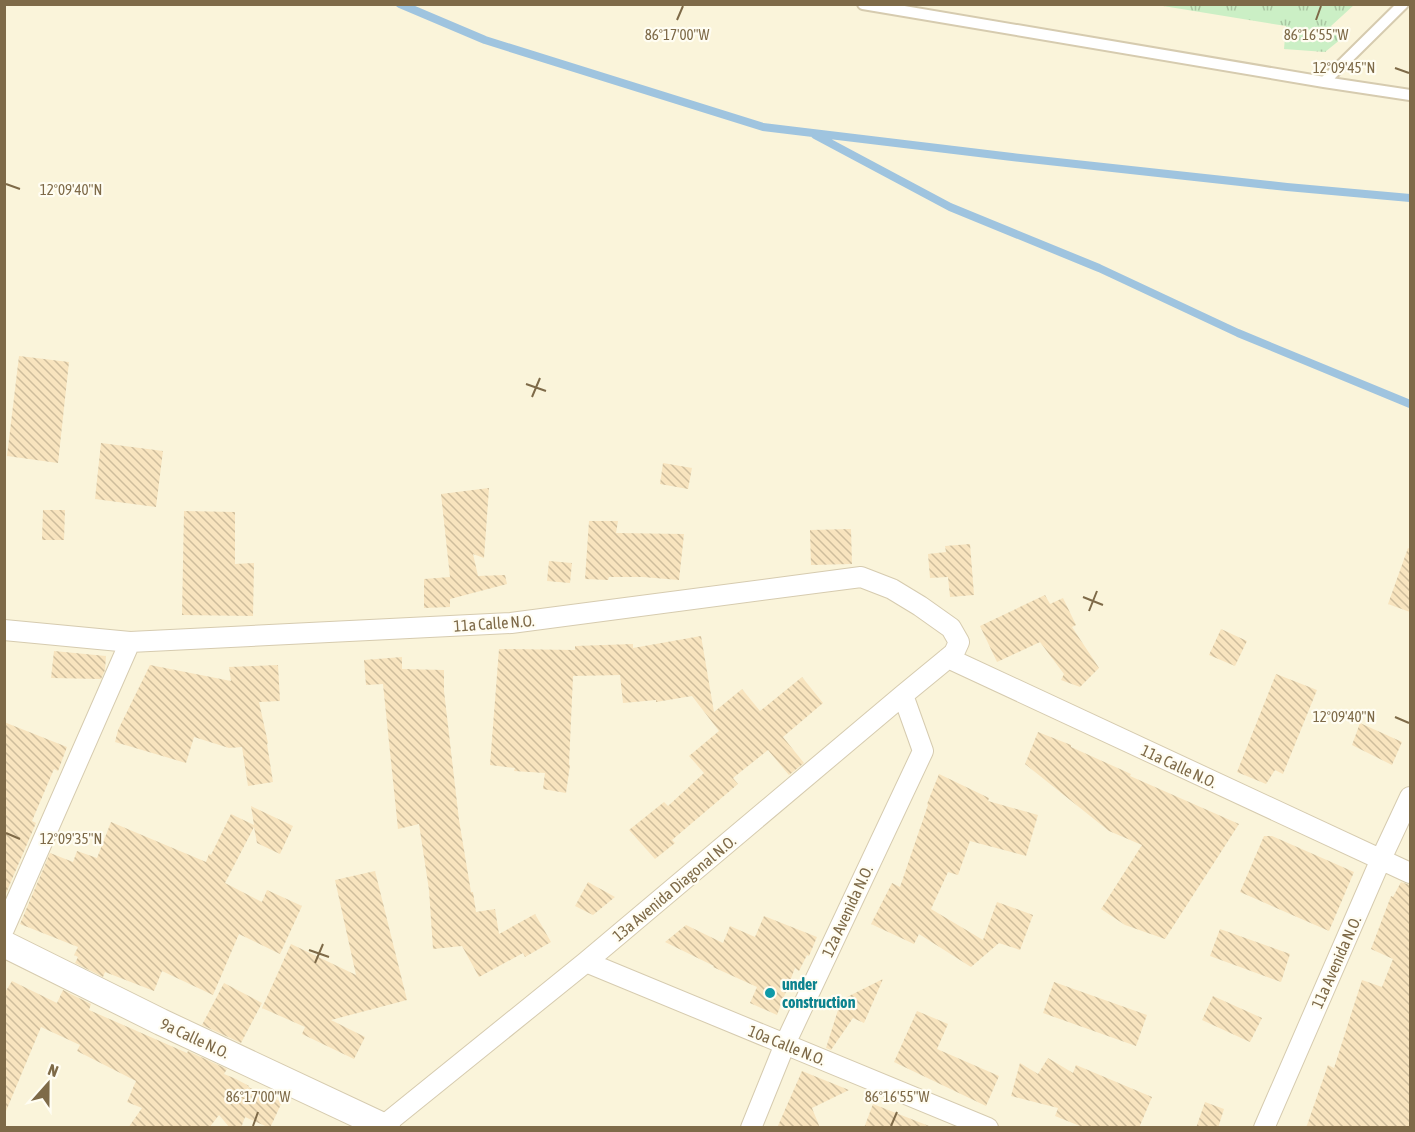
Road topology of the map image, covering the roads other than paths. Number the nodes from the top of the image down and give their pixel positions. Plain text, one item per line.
1 (863, 4) edge
2 (1403, 4) edge
3 (1324, 82) junction
4 (1410, 95) edge
5 (4, 630) edge
6 (129, 642) junction
7 (954, 650) junction
8 (903, 695) junction
9 (1410, 797) edge
10 (1381, 860) junction
11 (1410, 873) edge
12 (4, 929) edge
13 (4, 944) edge
14 (586, 962) junction
15 (785, 1044) junction
16 (384, 1127) edge
17 (751, 1128) edge
18 (988, 1128) edge
19 (1264, 1128) edge

1 - 3 lane
2 - 3 lane
3 - 4 lane
5 - 6 street, 11a Calle N.O.
6 - 7 street, 11a Calle N.O.
6 - 12 street
7 - 8 street, 13a Avenida Diagonal N.O.
7 - 10 street, 11a Calle N.O.
8 - 14 street, 13a Avenida Diagonal N.O.
8 - 15 street, 12a Avenida N.O.
9 - 10 street, 11a Avenida N.O.
10 - 11 street, 11a Calle N.O.
10 - 19 street, 11a Avenida N.O.
13 - 16 street, 9a Calle N.O.
14 - 15 street, 10a Calle N.O.
14 - 16 street, 13a Avenida Diagonal N.O.
15 - 17 street, 12a Avenida N.O.
15 - 18 street, 10a Calle N.O.

